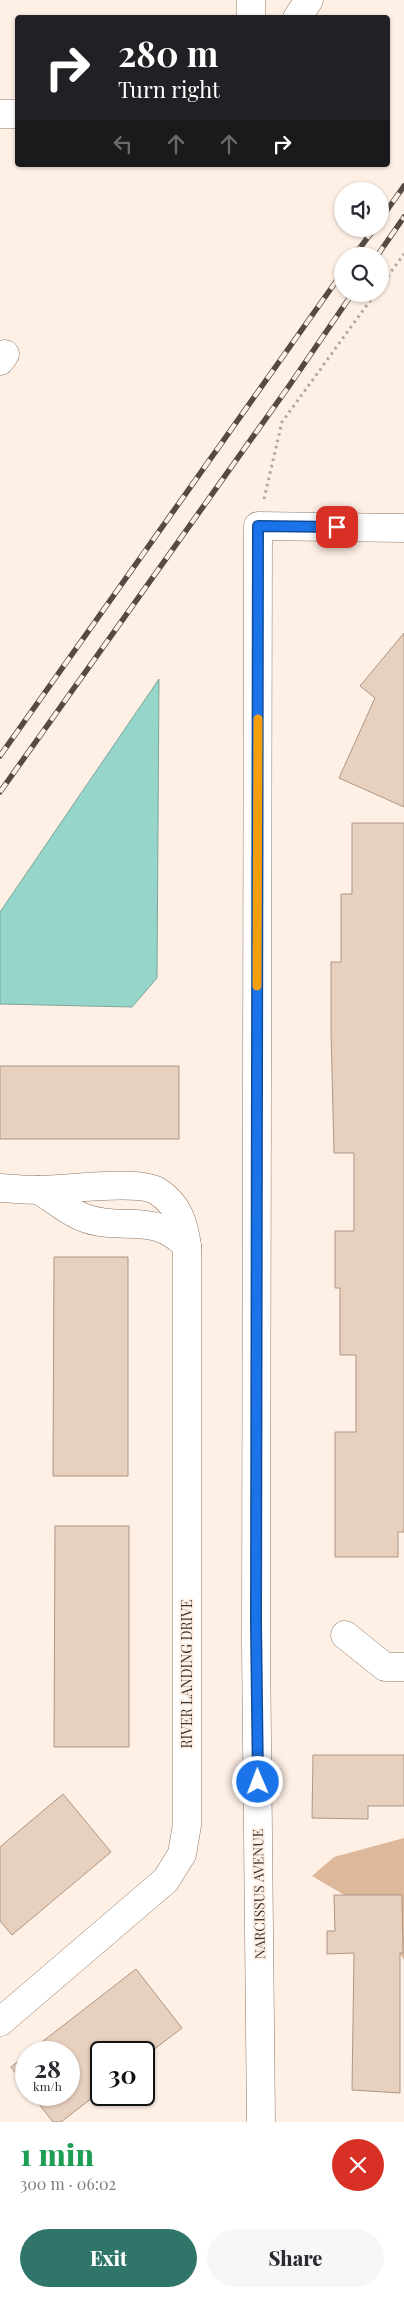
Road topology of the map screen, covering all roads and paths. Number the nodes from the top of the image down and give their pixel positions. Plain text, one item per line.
1 (251, 0) edge
2 (309, 0) edge
3 (251, 15) edge
4 (299, 15) edge
5 (0, 114) edge
6 (15, 114) edge
7 (404, 254) edge
8 (389, 275) edge
9 (369, 302) edge
10 (258, 526) junction
11 (404, 528) edge
12 (0, 1188) edge
13 (39, 1190) junction
14 (188, 1246) junction
15 (345, 1635) dead end
16 (404, 1667) edge
17 (0, 2022) edge
18 (262, 2122) edge

1 - 3 street
2 - 4 street
5 - 6 street
7 - 8 path
9 - 10 path
10 - 11 street
10 - 18 street, NARCISSUS AVENUE
12 - 13 street, RIVER LANDING DRIVE
13 - 14 street
13 - 14 street, RIVER LANDING DRIVE
14 - 17 street, RIVER LANDING DRIVE
15 - 16 street

